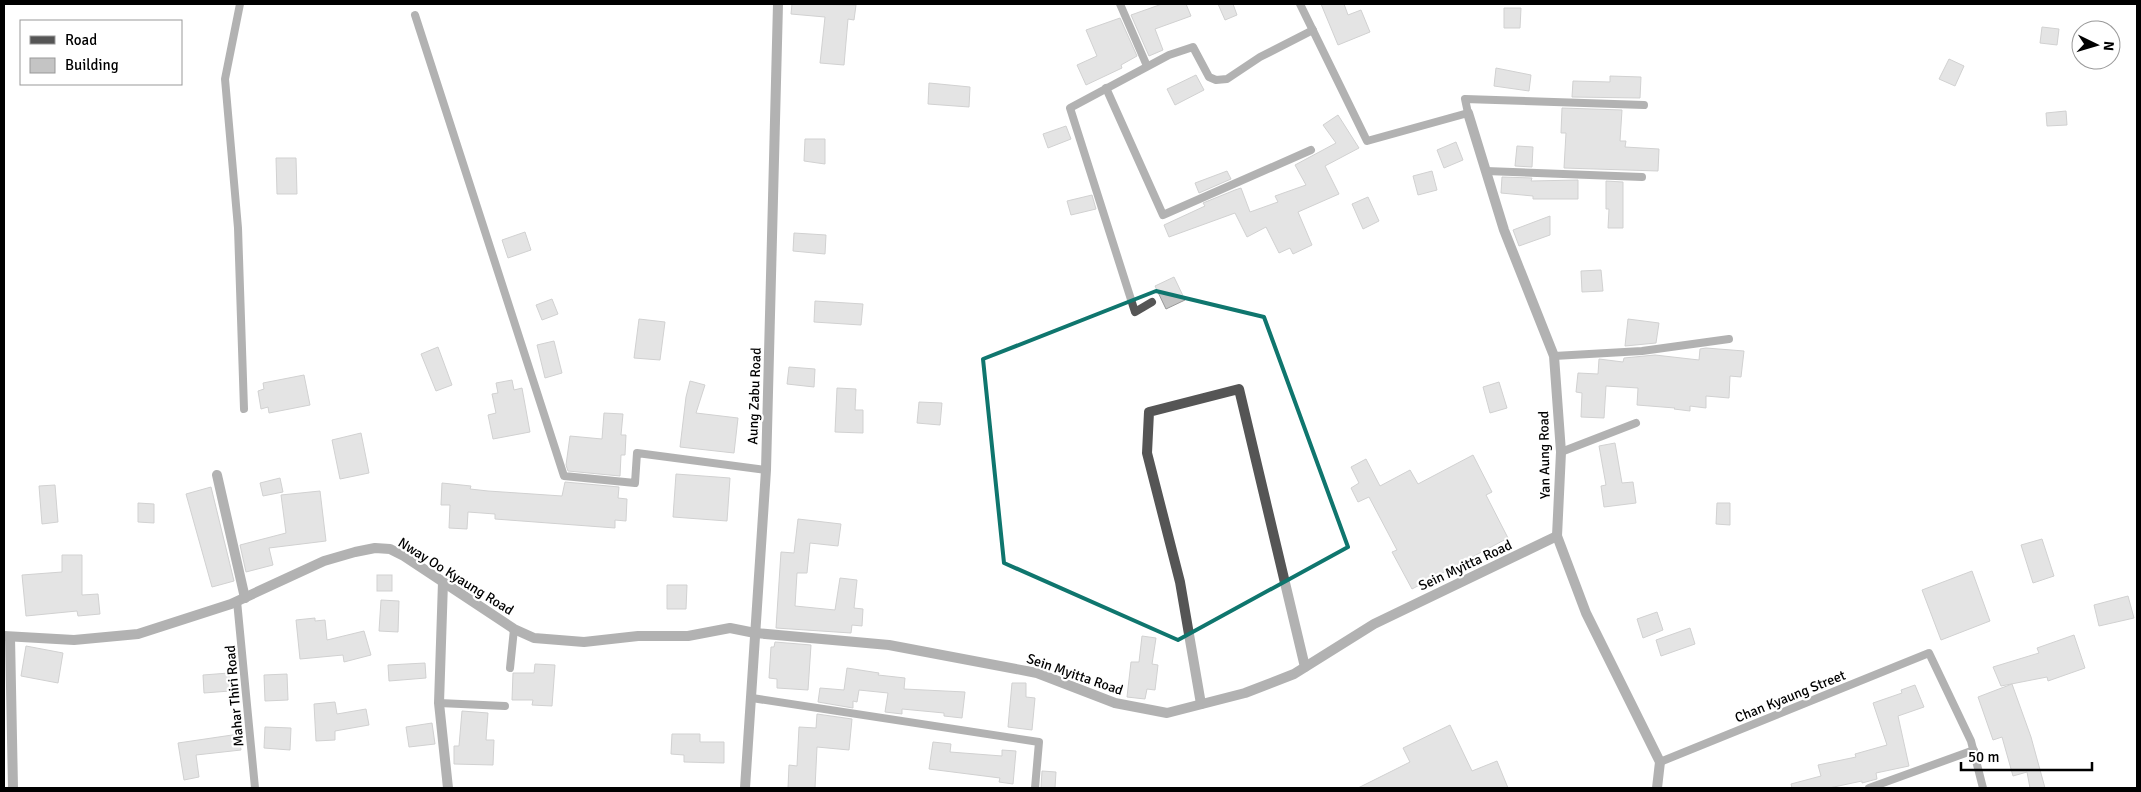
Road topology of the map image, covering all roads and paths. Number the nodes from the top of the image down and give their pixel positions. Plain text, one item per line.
1 (240, 4) edge
2 (778, 4) edge
3 (1120, 4) edge
4 (1300, 4) edge
5 (415, 15) dead end
6 (1313, 30) junction
7 (1147, 66) junction
8 (1106, 88) junction
9 (1644, 105) dead end
10 (1468, 113) junction
11 (1311, 150) dead end
12 (1486, 171) junction
13 (1642, 176) dead end
14 (1152, 302) dead end
15 (1729, 338) dead end
16 (1554, 356) junction
17 (244, 409) dead end
18 (1636, 423) dead end
19 (1561, 452) junction
20 (766, 470) junction
21 (217, 475) dead end
22 (1558, 536) junction
23 (443, 582) junction
24 (241, 600) junction
25 (514, 629) junction
26 (755, 633) junction
27 (7, 637) edge
28 (1305, 667) junction
29 (510, 668) dead end
30 (752, 698) junction
31 (439, 703) junction
32 (1201, 704) junction
33 (505, 706) dead end
34 (1974, 750) junction
35 (1660, 762) junction
36 (13, 788) edge
37 (255, 788) edge
38 (448, 788) edge
39 (745, 788) edge
40 (1035, 788) edge
41 (1657, 788) edge
42 (1869, 788) edge
43 (1983, 788) edge

1 - 17 lane
2 - 20 street, Aung Zabu Road
3 - 7 lane
4 - 6 lane
5 - 20 lane
6 - 7 lane
6 - 10 lane
7 - 8 lane
8 - 11 lane
8 - 14 lane
9 - 10 lane
10 - 12 street, Yan Aung Road
12 - 13 lane
12 - 16 street, Yan Aung Road
15 - 16 lane
16 - 19 street, Yan Aung Road
18 - 19 lane
19 - 22 street, Yan Aung Road
20 - 26 street, Aung Zabu Road
21 - 24 street
22 - 28 street, Sein Myitta Road
22 - 35 street, Yan Aung Road
23 - 24 street, Nway Oo Kyaung Road
23 - 25 street, Nway Oo Kyaung Road
23 - 31 street
24 - 27 street, Nway Oo Kyaung Road
24 - 37 lane, Mahar Thiri Road
25 - 26 street, Nway Oo Kyaung Road
25 - 29 lane
26 - 30 street, Aung Zabu Road
26 - 32 street, Sein Myitta Road
27 - 36 street
28 - 32 street, Sein Myitta Road
28 - 32 street
30 - 39 street, Aung Zabu Road
30 - 40 lane
31 - 33 lane
31 - 38 street
34 - 35 lane, Chan Kyaung Street
34 - 42 lane
34 - 43 lane
35 - 41 street

